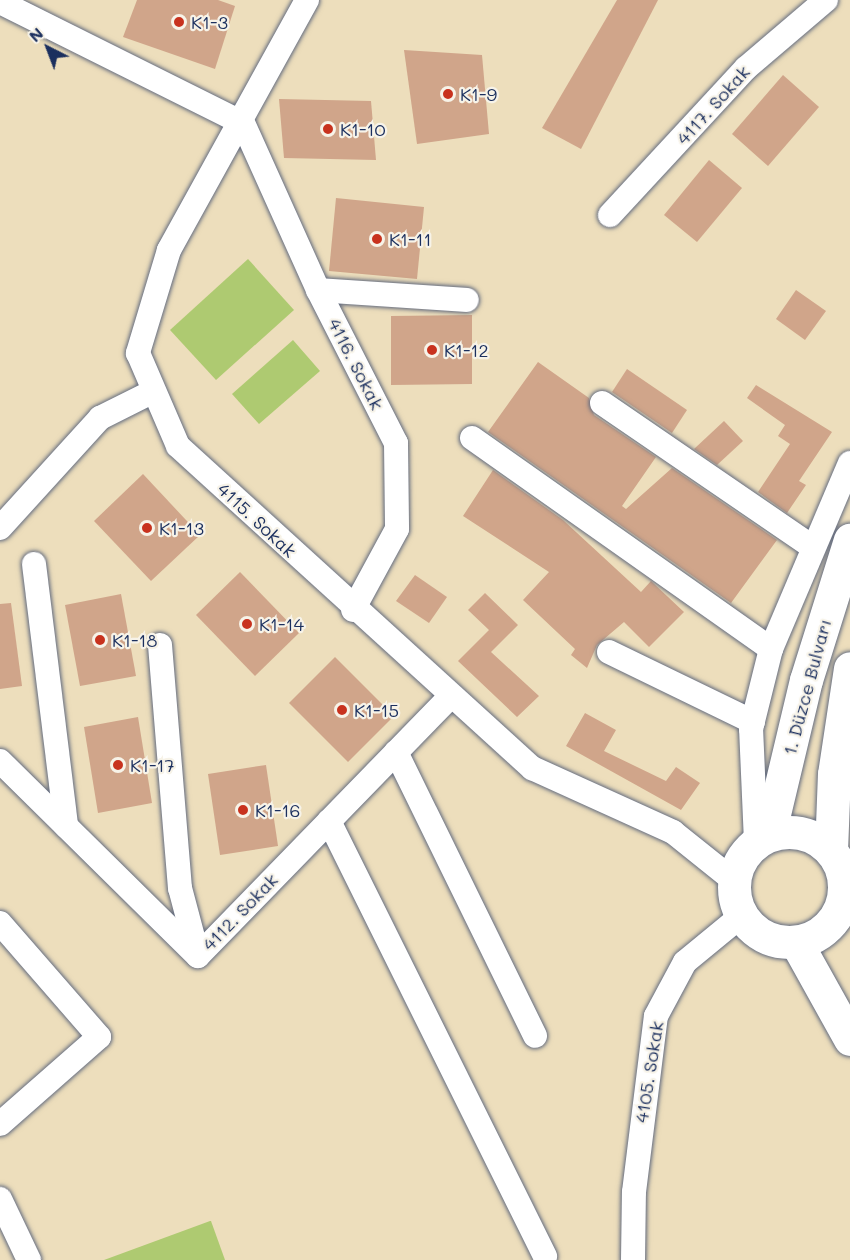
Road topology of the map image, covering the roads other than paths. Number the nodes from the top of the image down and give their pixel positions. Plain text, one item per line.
1 (308, 0) edge
2 (826, 0) edge
3 (0, 2) edge
4 (243, 123) junction
5 (610, 215) dead end
6 (318, 290) junction
7 (467, 300) dead end
8 (154, 391) junction
9 (603, 403) dead end
10 (472, 438) dead end
11 (850, 462) edge
12 (0, 528) edge
13 (850, 540) edge
14 (811, 546) junction
15 (34, 564) dead end
16 (353, 610) junction
17 (160, 645) dead end
18 (771, 649) junction
19 (609, 652) dead end
20 (850, 668) edge
21 (451, 696) junction
22 (753, 722) junction
23 (396, 752) junction
24 (0, 761) edge
25 (329, 821) junction
26 (66, 826) junction
27 (763, 838) junction
28 (831, 851) junction
29 (733, 880) junction
30 (846, 910) edge
31 (741, 916) junction
32 (0, 923) edge
33 (796, 942) junction
34 (198, 956) junction
35 (535, 1036) dead end
36 (850, 1039) edge
37 (0, 1124) edge
38 (2, 1202) edge
39 (545, 1256) dead end
40 (29, 1260) edge
41 (633, 1260) edge

1 - 4 street, 4115. Sokak
2 - 5 street, 4117. Sokak
3 - 4 street
4 - 6 street, 4116. Sokak
4 - 8 street, 4115. Sokak
6 - 7 street
6 - 16 street, 4116. Sokak
8 - 12 street
8 - 16 street, 4115. Sokak
9 - 14 street
10 - 18 street
11 - 14 street
13 - 27 main road, 1. Düzce Bulvarı
14 - 18 street
15 - 26 street
16 - 21 street, 4115. Sokak
17 - 34 street
18 - 22 street
19 - 22 street
20 - 28 main road, 1. Düzce Bulvarı
21 - 23 street, 4112. Sokak
21 - 29 street, 4115. Sokak
22 - 27 street
23 - 25 street, 4112. Sokak
23 - 35 street
24 - 26 street, 4112. Sokak
25 - 34 street, 4112. Sokak
25 - 39 street
26 - 34 street, 4112. Sokak
27 - 28 main road
27 - 29 main road
28 - 30 main road
29 - 31 main road
30 - 33 main road
31 - 33 main road
31 - 41 street, 4105. Sokak
32 - 37 street
33 - 36 main road
38 - 40 street

